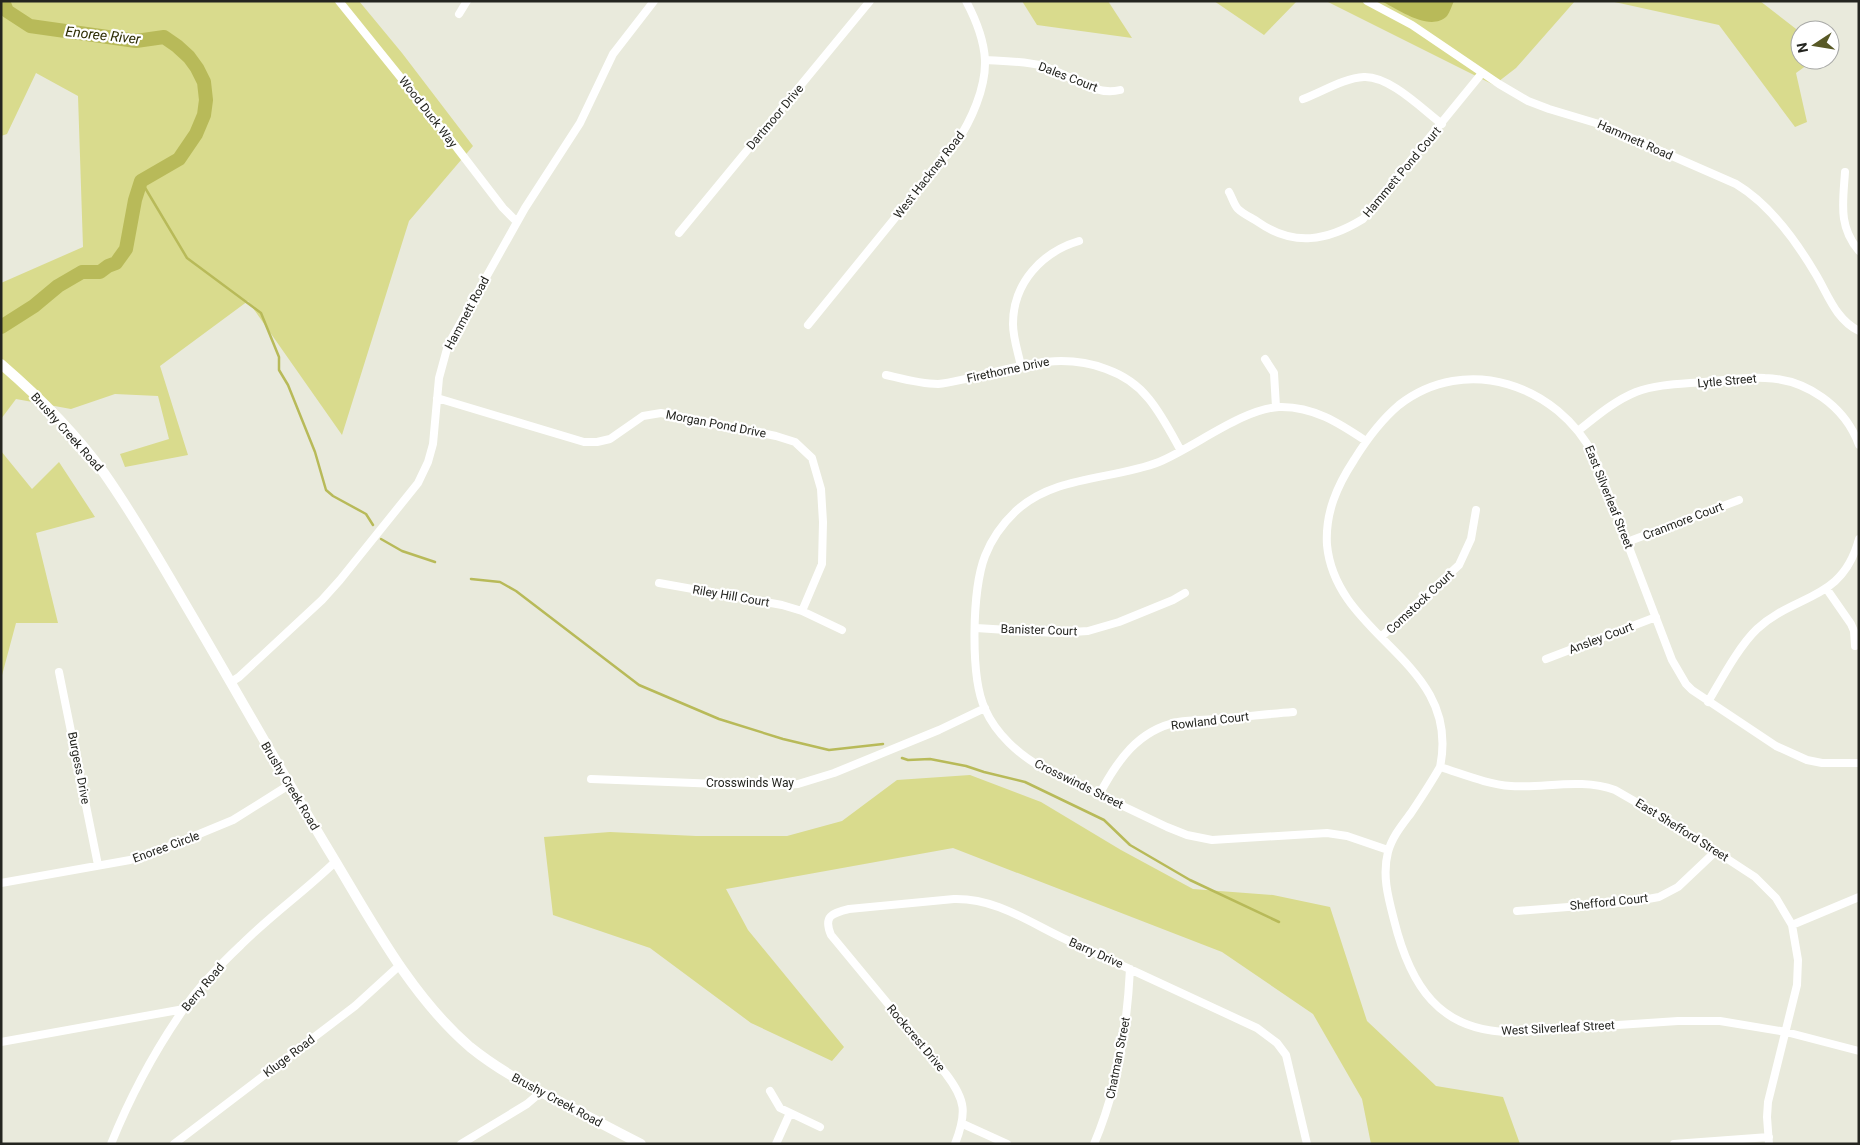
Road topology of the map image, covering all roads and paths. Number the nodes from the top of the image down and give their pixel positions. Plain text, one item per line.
1 (339, 1) edge
2 (467, 1) edge
3 (654, 1) edge
4 (870, 1) edge
5 (966, 1) edge
6 (1367, 1) edge
7 (459, 14) dead end
8 (985, 60) junction
9 (1482, 73) junction
10 (1120, 90) dead end
11 (1303, 99) dead end
12 (1442, 124) junction
13 (1845, 172) dead end
14 (1229, 192) dead end
15 (517, 222) junction
16 (679, 233) dead end
17 (1079, 241) dead end
18 (1859, 252) edge
19 (808, 325) dead end
20 (1858, 329) edge
21 (1265, 359) dead end
22 (1, 364) edge
23 (1021, 366) junction
24 (886, 375) dead end
25 (437, 398) junction
26 (1276, 407) junction
27 (1579, 430) junction
28 (1366, 441) junction
29 (1859, 445) edge
30 (1181, 451) junction
31 (1739, 500) dead end
32 (1476, 510) dead end
33 (1859, 539) edge
34 (1628, 542) junction
35 (659, 583) dead end
36 (1826, 588) junction
37 (1186, 593) dead end
38 (802, 612) junction
39 (1656, 617) junction
40 (976, 628) junction
41 (842, 630) dead end
42 (1381, 637) junction
43 (1855, 646) dead end
44 (1546, 659) dead end
45 (59, 672) dead end
46 (231, 682) junction
47 (1708, 702) junction
48 (985, 708) junction
49 (1293, 712) dead end
50 (1859, 763) edge
51 (1440, 767) junction
52 (591, 779) dead end
53 (289, 785) junction
54 (1099, 794) junction
55 (1388, 850) junction
56 (1715, 852) junction
57 (335, 862) junction
58 (98, 865) junction
59 (1, 883) edge
60 (1859, 897) edge
61 (1517, 911) dead end
62 (1792, 925) junction
63 (837, 944) joint
64 (400, 965) junction
65 (1130, 969) junction
66 (184, 1009) junction
67 (1786, 1032) junction
68 (1, 1042) edge
69 (1859, 1051) edge
70 (770, 1091) dead end
71 (540, 1092) junction
72 (790, 1113) junction
73 (962, 1124) junction
74 (820, 1127) dead end
75 (1769, 1141) edge
76 (111, 1144) edge
77 (174, 1144) edge
78 (461, 1144) edge
79 (641, 1144) edge
80 (776, 1144) edge
81 (955, 1144) edge
82 (1007, 1144) edge
83 (1094, 1144) edge
84 (1307, 1144) edge
85 (1674, 1144) edge

1 - 15 street, Wood Duck Way
2 - 7 street
3 - 15 street, Hammett Road
4 - 16 street, Dartmoor Drive
5 - 8 street, West Hackney Road
6 - 9 street, Hammett Road
8 - 10 street, Dales Court
8 - 19 street, West Hackney Road
9 - 12 street, Hammett Pond Court
9 - 20 street, Hammett Road
11 - 12 street
12 - 14 street, Hammett Pond Court
13 - 18 street
15 - 25 street, Hammett Road
17 - 23 street
21 - 26 street
22 - 46 main road, Brushy Creek Road
23 - 24 street, Firethorne Drive
23 - 30 street, Firethorne Drive
25 - 38 street, Morgan Pond Drive
25 - 46 street, Hammett Road
26 - 28 street, Crosswinds Street
26 - 30 street, Crosswinds Street
27 - 28 street, East Silverleaf Street
27 - 29 street, Lytle Street
27 - 34 street, East Silverleaf Street
28 - 42 street, East Silverleaf Street
30 - 40 street, Crosswinds Street
31 - 34 street, Cranmore Court
32 - 42 street, Comstock Court
33 - 36 street
34 - 39 street, East Silverleaf Street
35 - 38 street, Riley Hill Court
36 - 43 street
36 - 47 street
37 - 40 street, Banister Court
38 - 41 street, Riley Hill Court
39 - 44 street, Ansley Court
39 - 47 street, East Silverleaf Street
40 - 48 street, Crosswinds Street
42 - 51 street, East Silverleaf Street
45 - 58 street, Burgess Drive
46 - 53 main road, Brushy Creek Road
47 - 50 street, East Silverleaf Street
48 - 52 street, Crosswinds Way
48 - 54 street, Crosswinds Street
49 - 54 street, Rowland Court
51 - 55 street, West Silverleaf Street
51 - 56 street, East Shefford Street
53 - 57 main road, Brushy Creek Road
53 - 58 street, Enoree Circle
54 - 55 street, Crosswinds Street
55 - 67 street, West Silverleaf Street
56 - 61 street, Shefford Court
56 - 62 street, East Shefford Street
57 - 64 main road, Brushy Creek Road
57 - 66 street, Berry Road
58 - 59 street, Enoree Circle
60 - 62 street
62 - 67 street, East Shefford Street
63 - 65 street, Barry Drive
63 - 73 street, Rockcrest Drive
64 - 71 main road, Brushy Creek Road
64 - 77 street, Kluge Road
65 - 83 street, Chatman Street
65 - 84 street, Barry Drive
66 - 68 street
66 - 76 street, Berry Road
67 - 69 street, West Silverleaf Street
67 - 75 street, East Shefford Street
70 - 72 street
71 - 78 street
71 - 79 main road, Brushy Creek Road
72 - 74 street
72 - 80 street
73 - 81 street, Rockcrest Drive
73 - 82 street
75 - 85 street

